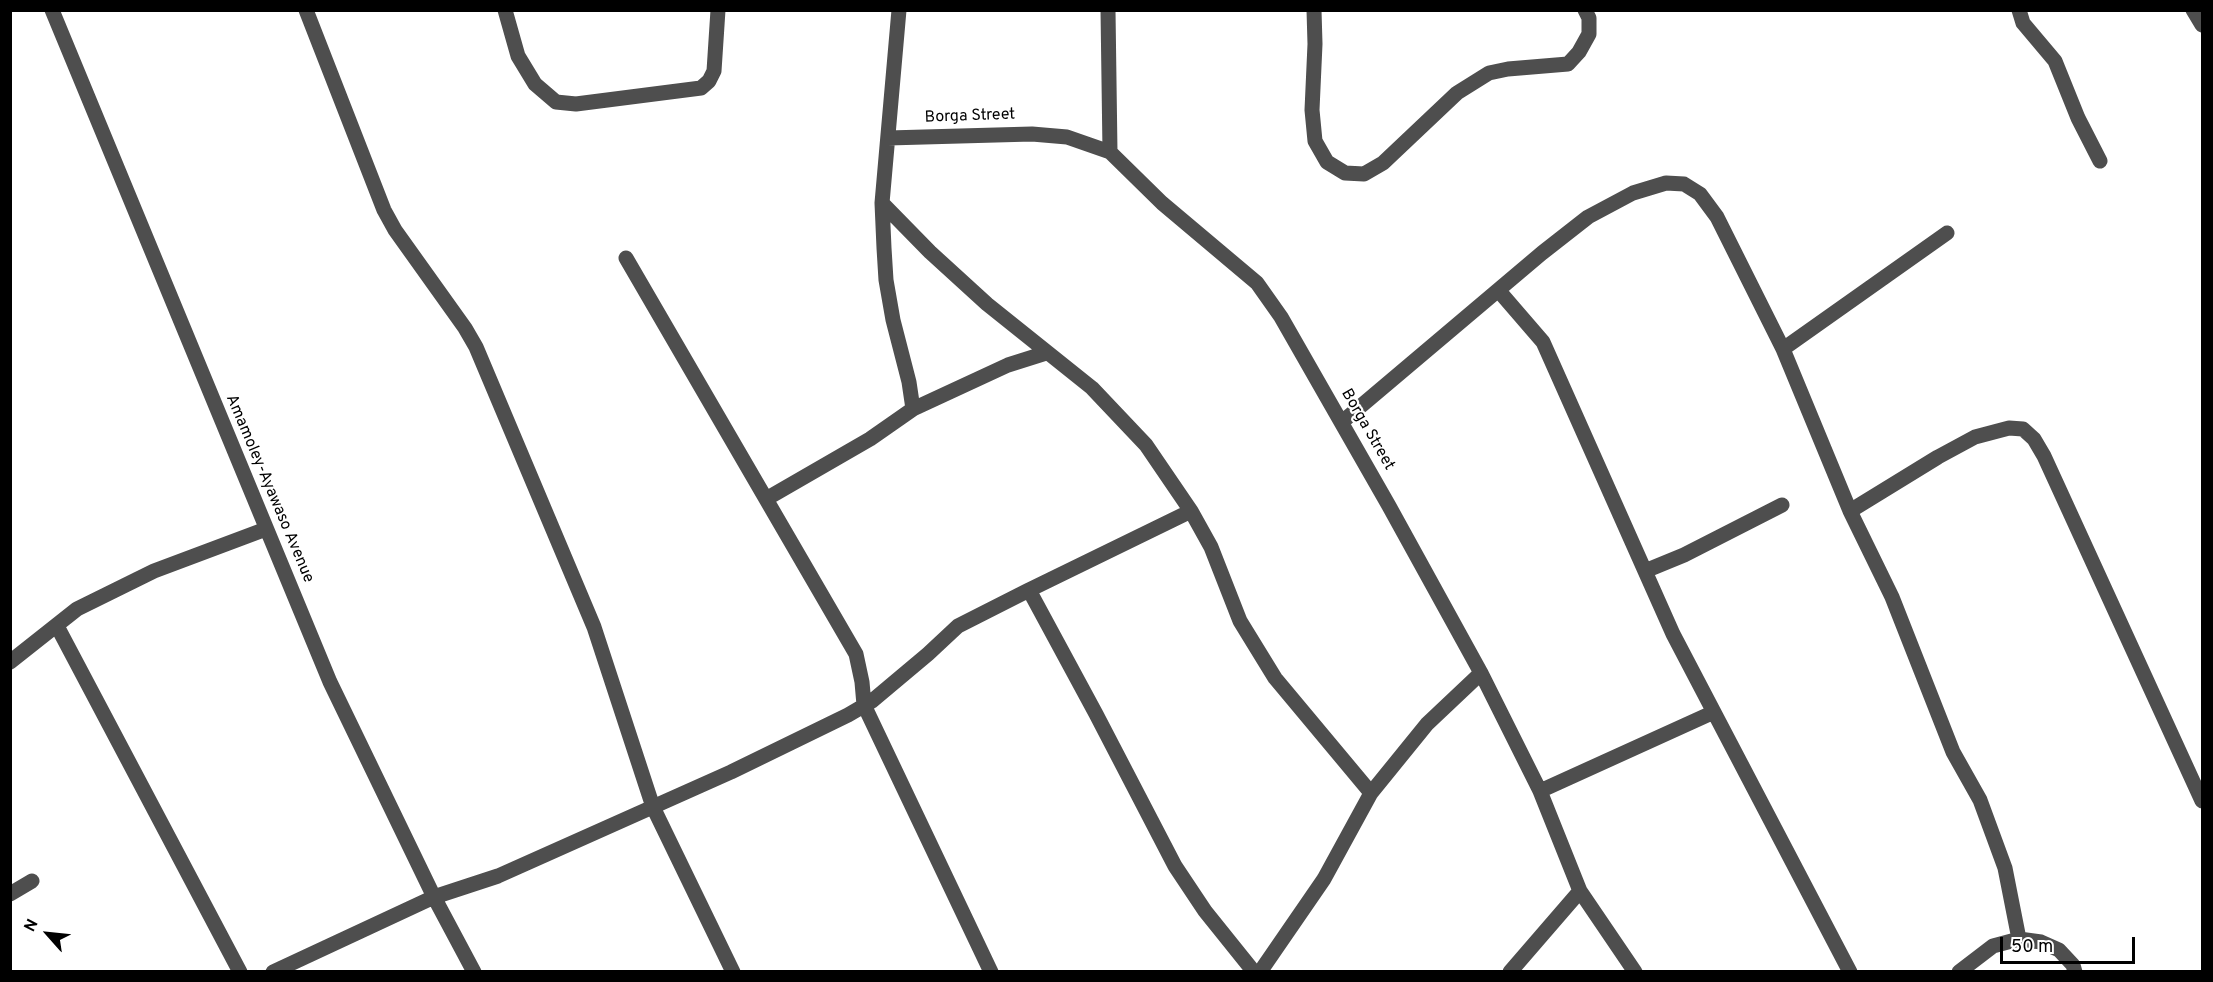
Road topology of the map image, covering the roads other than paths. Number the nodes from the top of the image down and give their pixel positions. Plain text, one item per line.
1 (52, 10) edge
2 (306, 10) edge
3 (505, 10) edge
4 (718, 10) edge
5 (899, 10) edge
6 (1108, 10) edge
7 (1314, 10) edge
8 (1585, 10) edge
9 (2019, 10) edge
10 (2193, 10) edge
11 (2202, 26) edge
12 (888, 138) junction
13 (1110, 152) junction
14 (2100, 161) dead end
15 (882, 203) junction
16 (1947, 233) dead end
17 (626, 258) dead end
18 (1499, 291) junction
19 (1783, 349) junction
20 (1046, 353) junction
21 (913, 409) junction
22 (1342, 422) junction
23 (766, 499) junction
24 (1782, 505) dead end
25 (1191, 511) junction
26 (1850, 511) junction
27 (266, 529) junction
28 (1645, 572) junction
29 (1029, 590) junction
30 (57, 626) junction
31 (10, 662) edge
32 (1481, 673) junction
33 (864, 705) junction
34 (1714, 712) junction
35 (1540, 791) junction
36 (1371, 793) junction
37 (2202, 801) edge
38 (653, 807) junction
39 (32, 881) dead end
40 (1580, 891) junction
41 (10, 894) edge
42 (434, 897) junction
43 (2019, 939) junction
44 (240, 972) edge
45 (273, 972) edge
46 (474, 972) edge
47 (733, 972) edge
48 (991, 972) edge
49 (1254, 972) edge
50 (1260, 972) edge
51 (1510, 972) edge
52 (1635, 972) edge
53 (1850, 972) edge
54 (1959, 972) edge
55 (2075, 972) edge

1 - 27 street, Amamoley-Ayawaso Avenue
2 - 38 street
3 - 4 street
5 - 12 street
6 - 13 street
7 - 8 street
9 - 14 street
10 - 11 street
12 - 13 street, Borga Street
12 - 15 street
13 - 22 street, Borga Street
15 - 20 street
15 - 21 street
16 - 19 street
17 - 23 street
18 - 19 street
18 - 22 street
18 - 28 street
19 - 26 street
20 - 21 street
20 - 25 street
21 - 23 street
22 - 32 street, Borga Street
23 - 33 street
24 - 28 street
25 - 29 street
25 - 36 street
26 - 37 street
26 - 43 street
27 - 30 street
27 - 42 street, Amamoley-Ayawaso Avenue
28 - 34 street
29 - 33 street
29 - 49 street
30 - 31 street
30 - 44 street
32 - 35 street, Borga Street
32 - 36 street
33 - 38 street
33 - 48 street
34 - 35 street
34 - 53 street
35 - 40 street, Borga Street
36 - 50 street
38 - 42 street
38 - 47 street
39 - 41 street
40 - 51 street
40 - 52 street, Borga Street
42 - 45 street
42 - 46 street, Amamoley-Ayawaso Avenue
43 - 54 street
43 - 55 street

